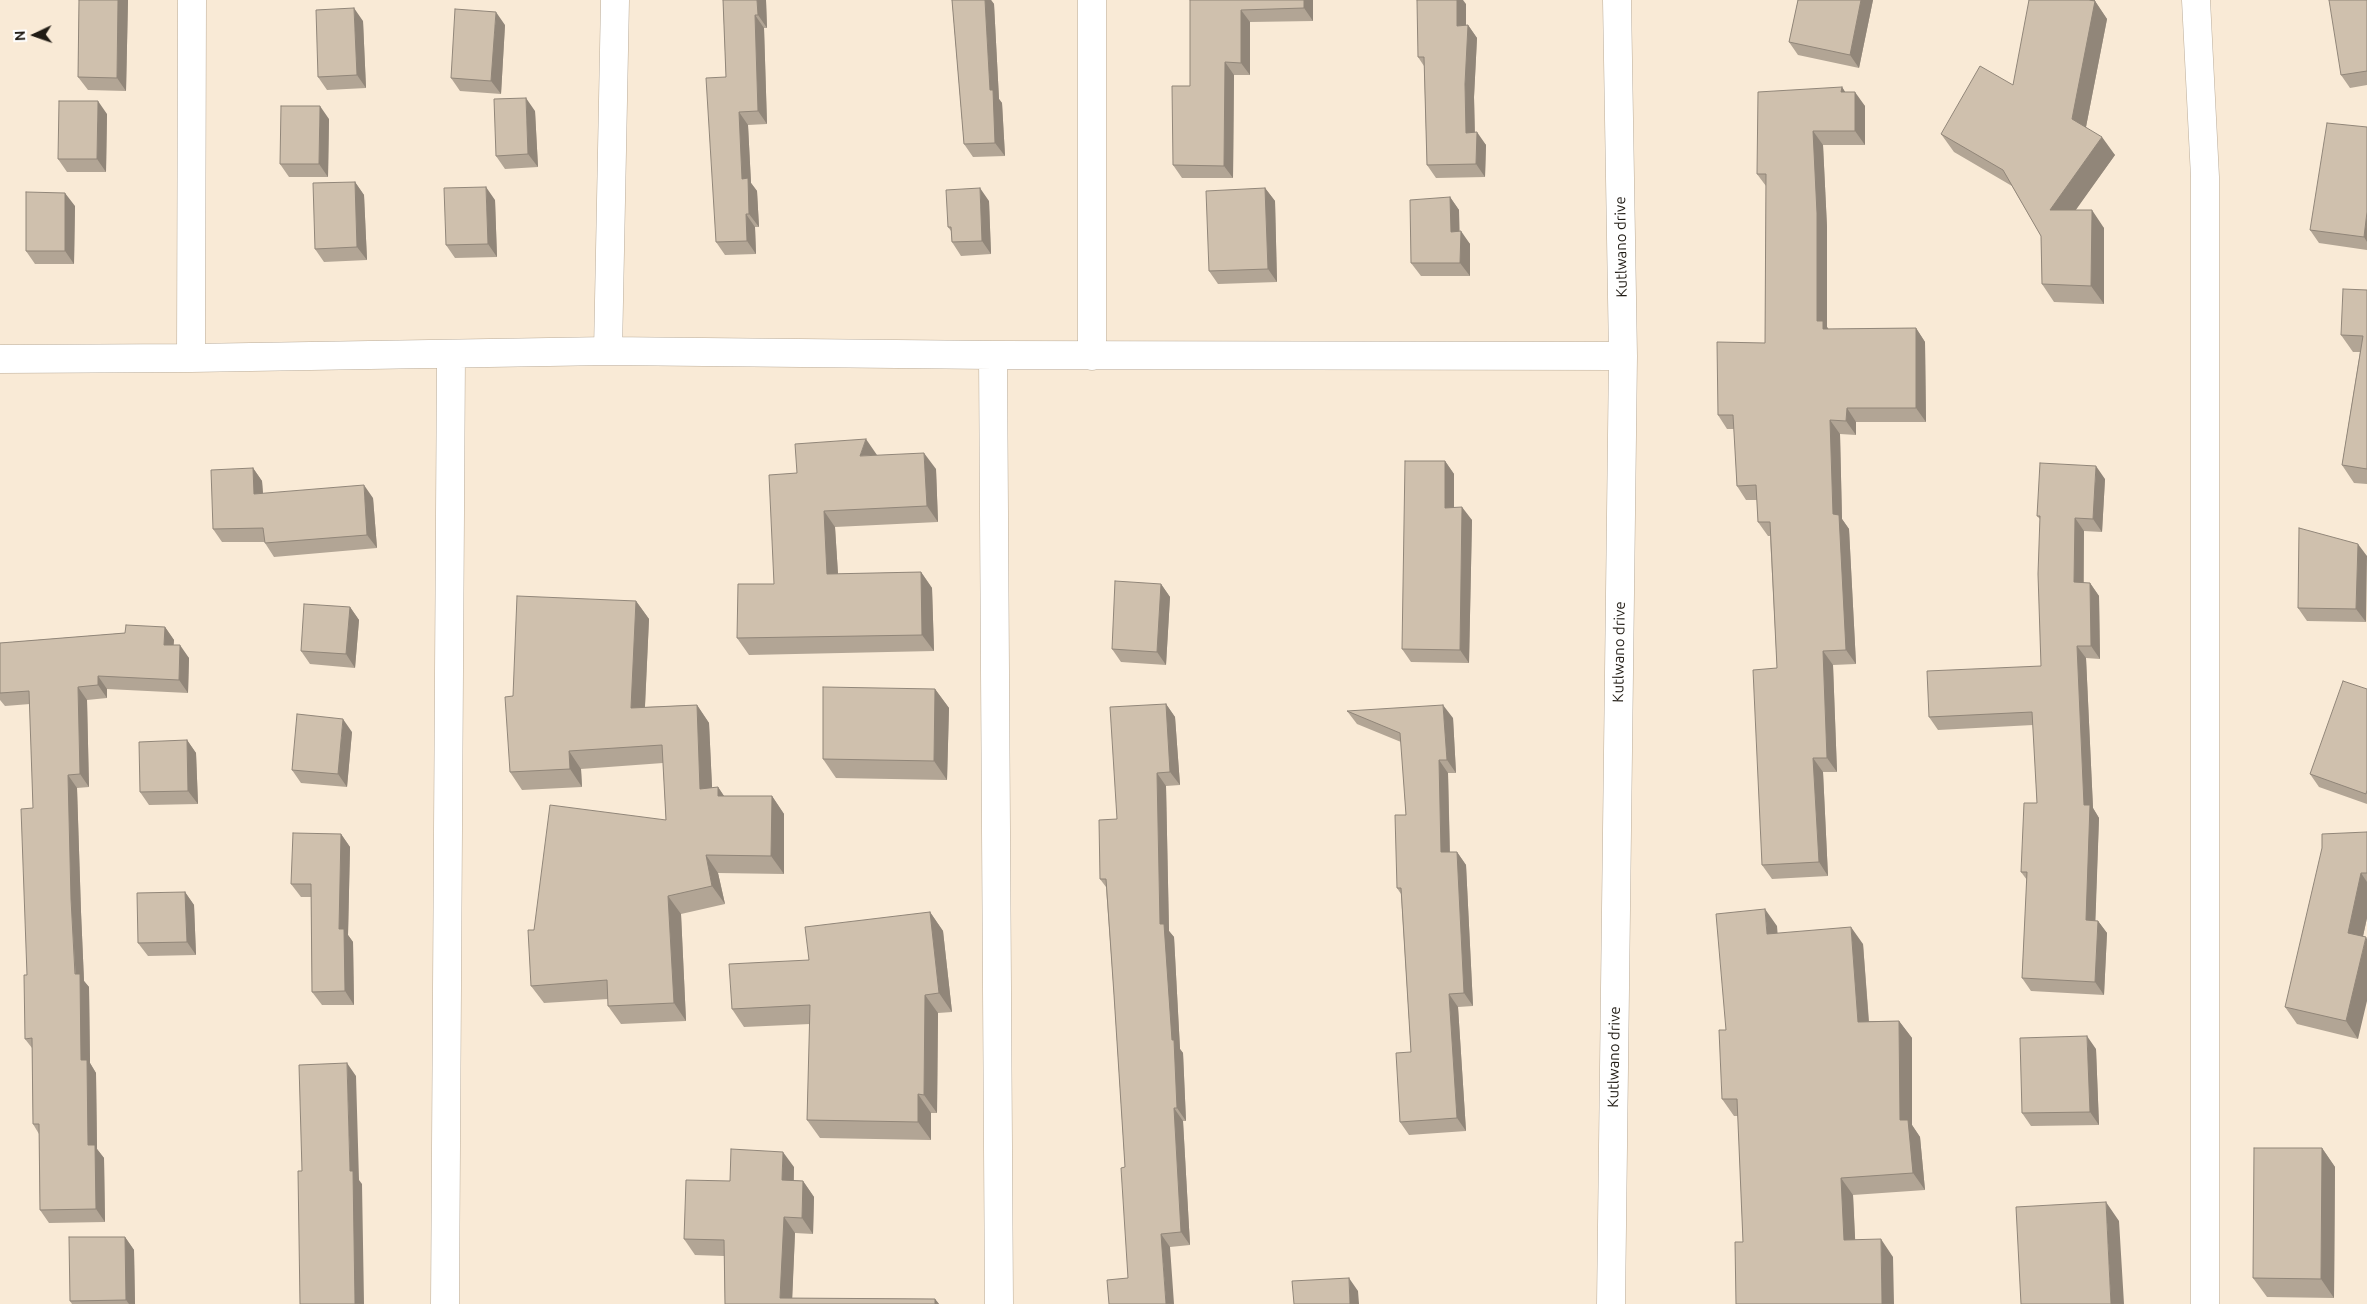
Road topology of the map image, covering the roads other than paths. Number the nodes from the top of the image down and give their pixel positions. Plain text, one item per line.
1 (192, 0) edge
2 (615, 0) edge
3 (1092, 0) edge
4 (1617, 0) edge
5 (2196, 0) edge
6 (608, 351) junction
7 (450, 355) junction
8 (993, 355) junction
9 (1092, 356) junction
10 (1623, 356) junction
11 (191, 358) junction
12 (0, 359) edge
13 (445, 1304) edge
14 (999, 1304) edge
15 (1611, 1304) edge
16 (2205, 1304) edge

1 - 11 street
2 - 6 street
3 - 9 street
4 - 10 street, Kutlwano drive
5 - 16 street
6 - 7 street
6 - 8 street
7 - 11 street
7 - 13 street
8 - 9 street
8 - 14 street
9 - 10 street
10 - 15 street, Kutlwano drive
11 - 12 street

